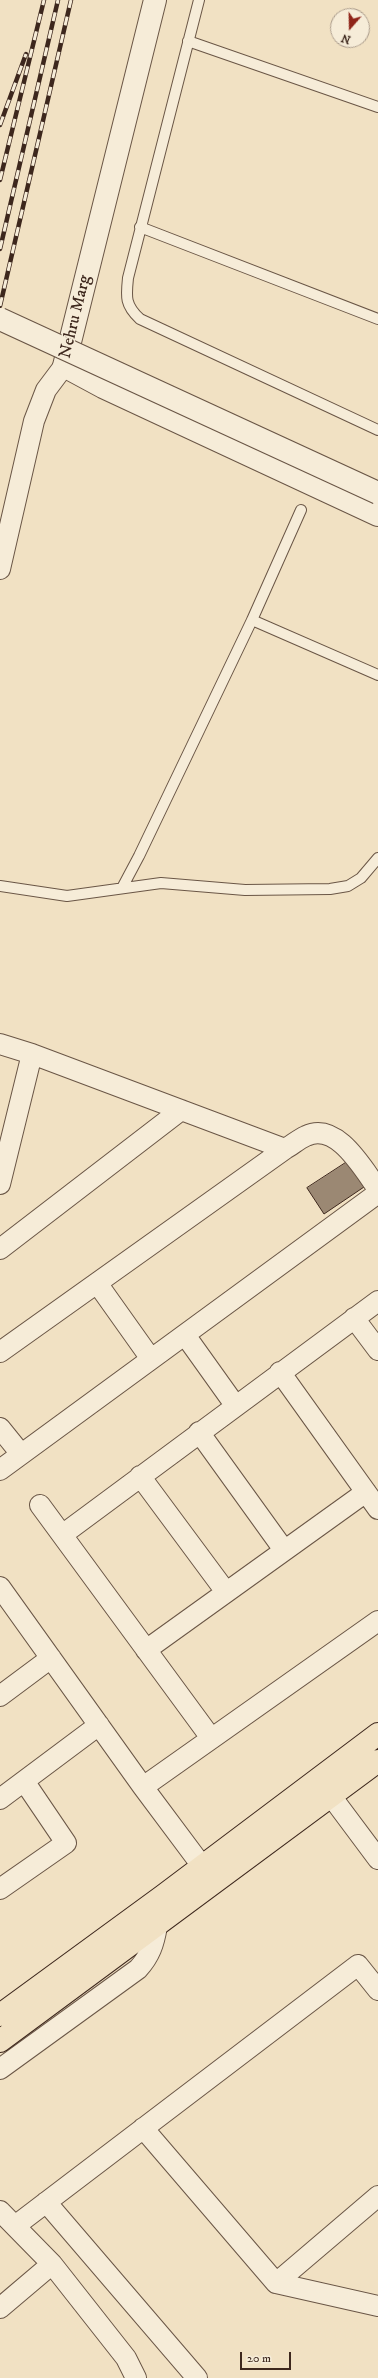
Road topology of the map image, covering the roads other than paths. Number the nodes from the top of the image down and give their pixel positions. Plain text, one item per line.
1 (155, 0) edge
2 (199, 0) edge
3 (188, 41) junction
4 (378, 107) edge
5 (140, 226) junction
6 (0, 319) edge
7 (378, 319) edge
8 (64, 366) junction
9 (378, 430) edge
10 (378, 492) edge
11 (301, 510) dead end
12 (378, 515) edge
13 (0, 569) edge
14 (252, 620) junction
15 (378, 675) edge
16 (378, 858) edge
17 (0, 886) edge
18 (122, 888) junction
19 (0, 1044) edge
20 (32, 1054) junction
21 (181, 1110) junction
22 (285, 1149) junction
23 (0, 1184) edge
24 (378, 1189) edge
25 (378, 1193) edge
26 (0, 1249) edge
27 (97, 1283) junction
28 (378, 1301) edge
29 (354, 1318) junction
30 (185, 1334) junction
31 (378, 1350) edge
32 (0, 1352) edge
33 (151, 1359) junction
34 (280, 1372) junction
35 (235, 1405) junction
36 (0, 1428) edge
37 (199, 1432) junction
38 (22, 1454) junction
39 (0, 1470) edge
40 (140, 1476) junction
41 (366, 1492) junction
42 (40, 1505) dead end
43 (378, 1509) edge
44 (62, 1535) junction
45 (284, 1550) junction
46 (0, 1587) edge
47 (226, 1592) junction
48 (378, 1621) edge
49 (146, 1650) junction
50 (51, 1658) junction
51 (0, 1696) edge
52 (99, 1725) junction
53 (378, 1734) edge
54 (211, 1738) junction
55 (378, 1761) edge
56 (24, 1781) junction
57 (143, 1787) junction
58 (331, 1796) junction
59 (0, 1799) edge
60 (378, 1859) edge
61 (202, 1866) junction
62 (0, 1889) edge
63 (157, 1926) junction
64 (378, 1990) edge
65 (0, 2015) edge
66 (0, 2041) edge
67 (0, 2069) edge
68 (143, 2128) junction
69 (378, 2196) edge
70 (46, 2202) junction
71 (0, 2211) edge
72 (15, 2226) junction
73 (52, 2264) junction
74 (276, 2283) junction
75 (378, 2306) edge
76 (0, 2308) edge
77 (136, 2378) edge
78 (197, 2378) edge

1 - 8 street, Nehru Marg
2 - 3 lane
3 - 4 lane
3 - 5 lane
5 - 7 lane
5 - 9 lane
6 - 10 street, bridge
8 - 12 street, Nehru Marg
8 - 13 street
11 - 14 lane
14 - 15 lane
14 - 18 lane
16 - 18 lane
17 - 18 lane
19 - 20 street
20 - 21 street
20 - 23 street
21 - 22 street
21 - 26 street
22 - 24 street
22 - 27 street
25 - 30 street
27 - 32 street
27 - 33 street
28 - 29 street
29 - 31 street
29 - 34 street
30 - 33 street
30 - 35 street
33 - 38 street
34 - 35 street
34 - 41 street
35 - 37 street
36 - 38 street
37 - 40 street
37 - 45 street
38 - 39 street
40 - 44 street
40 - 47 street
41 - 43 street
41 - 45 street
42 - 44 street
44 - 49 street
45 - 47 street
46 - 50 street
47 - 49 street
48 - 54 street
49 - 54 street
50 - 51 street
50 - 52 street
52 - 56 street
52 - 57 street
53 - 61 main road
54 - 57 street
55 - 58 main road
56 - 59 street
56 - 62 street
57 - 61 street
58 - 60 street
58 - 63 main road
61 - 65 main road
63 - 66 main road
63 - 67 street
64 - 68 street
68 - 70 street
68 - 74 street
69 - 74 street
70 - 72 street
70 - 78 street
71 - 72 street
72 - 73 street
73 - 76 street
73 - 77 street
74 - 75 street

